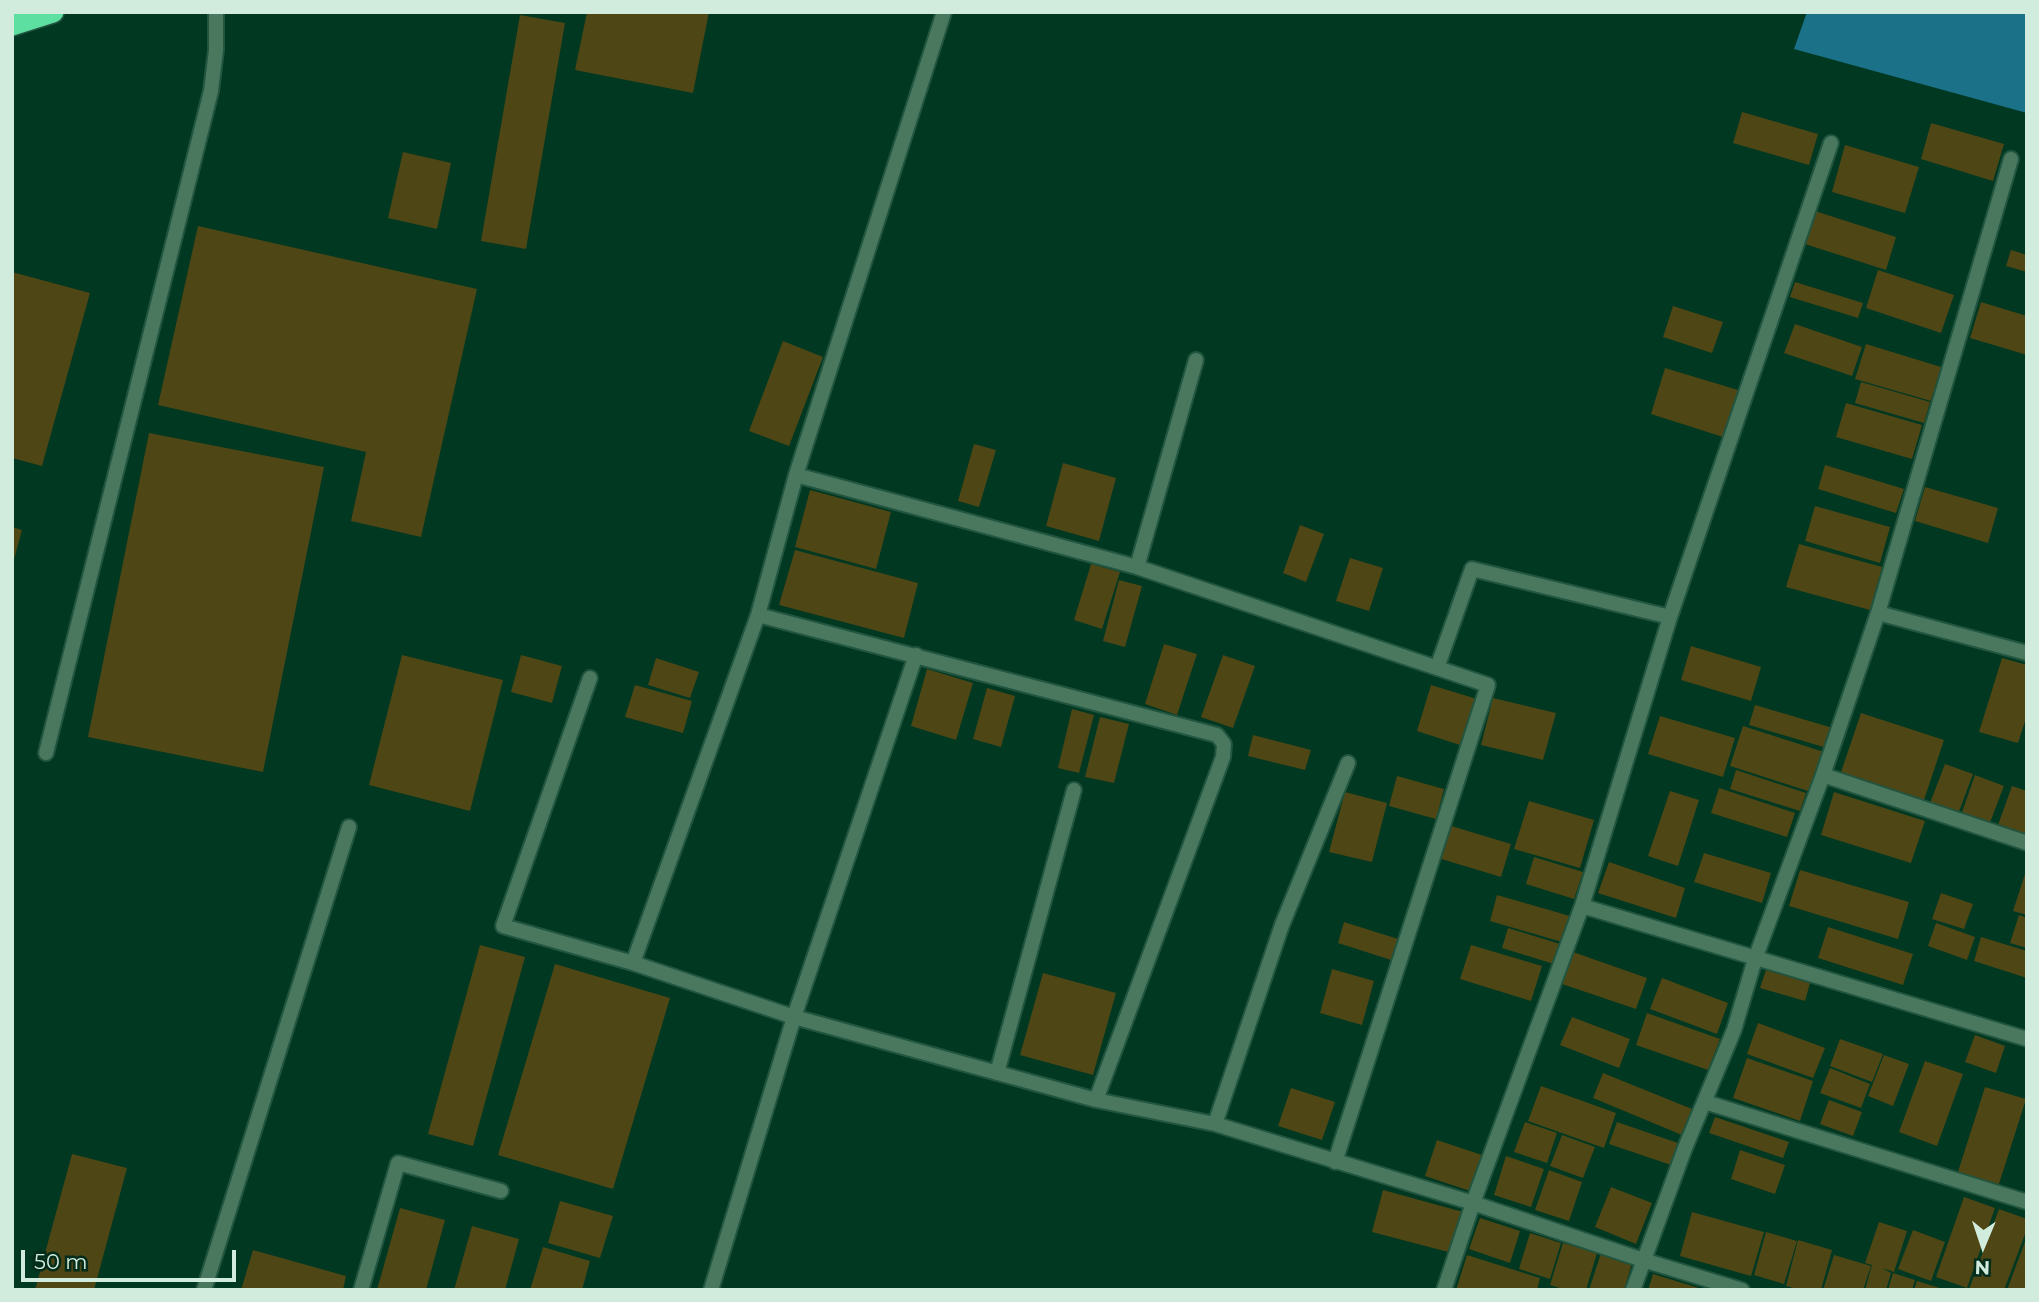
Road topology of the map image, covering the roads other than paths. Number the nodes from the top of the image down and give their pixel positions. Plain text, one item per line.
1 (53, 12) edge
2 (216, 12) edge
3 (944, 12) edge
4 (12, 25) edge
5 (1831, 143) dead end
6 (2011, 159) dead end
7 (1196, 360) dead end
8 (796, 475) junction
9 (1137, 567) junction
10 (1878, 612) junction
11 (758, 615) junction
12 (1670, 617) junction
13 (2027, 653) edge
14 (916, 655) junction
15 (1437, 668) junction
16 (590, 678) dead end
17 (46, 753) dead end
18 (1348, 763) dead end
19 (1823, 775) junction
20 (1074, 790) dead end
21 (349, 827) dead end
22 (2027, 843) edge
23 (1582, 906) junction
24 (1755, 959) junction
25 (633, 963) junction
26 (794, 1017) junction
27 (2027, 1039) edge
28 (997, 1073) junction
29 (1096, 1100) junction
30 (1705, 1102) junction
31 (1215, 1124) junction
32 (1335, 1162) junction
33 (501, 1191) dead end
34 (2027, 1202) edge
35 (1473, 1203) junction
36 (1643, 1260) junction
37 (204, 1290) edge
38 (361, 1290) edge
39 (710, 1290) edge
40 (1444, 1290) edge
41 (1633, 1290) edge
42 (1742, 1290) edge

1 - 4 highway
2 - 17 street
3 - 8 street
5 - 12 street
6 - 10 street
7 - 9 street
8 - 9 street
8 - 11 street
9 - 15 street
10 - 13 street
10 - 19 street
11 - 14 street
11 - 25 street
12 - 15 street
12 - 23 street
14 - 26 street
14 - 29 street
15 - 32 street
16 - 25 street
18 - 31 street
19 - 22 street
19 - 24 street
20 - 28 street
21 - 37 street
23 - 24 street
23 - 35 street
24 - 27 street
24 - 30 street
25 - 26 street
26 - 28 street
26 - 39 street
28 - 29 street
29 - 31 street
30 - 34 street
30 - 36 street
31 - 32 street
32 - 35 street
33 - 38 street
35 - 36 street
35 - 40 street
36 - 41 street
36 - 42 street

